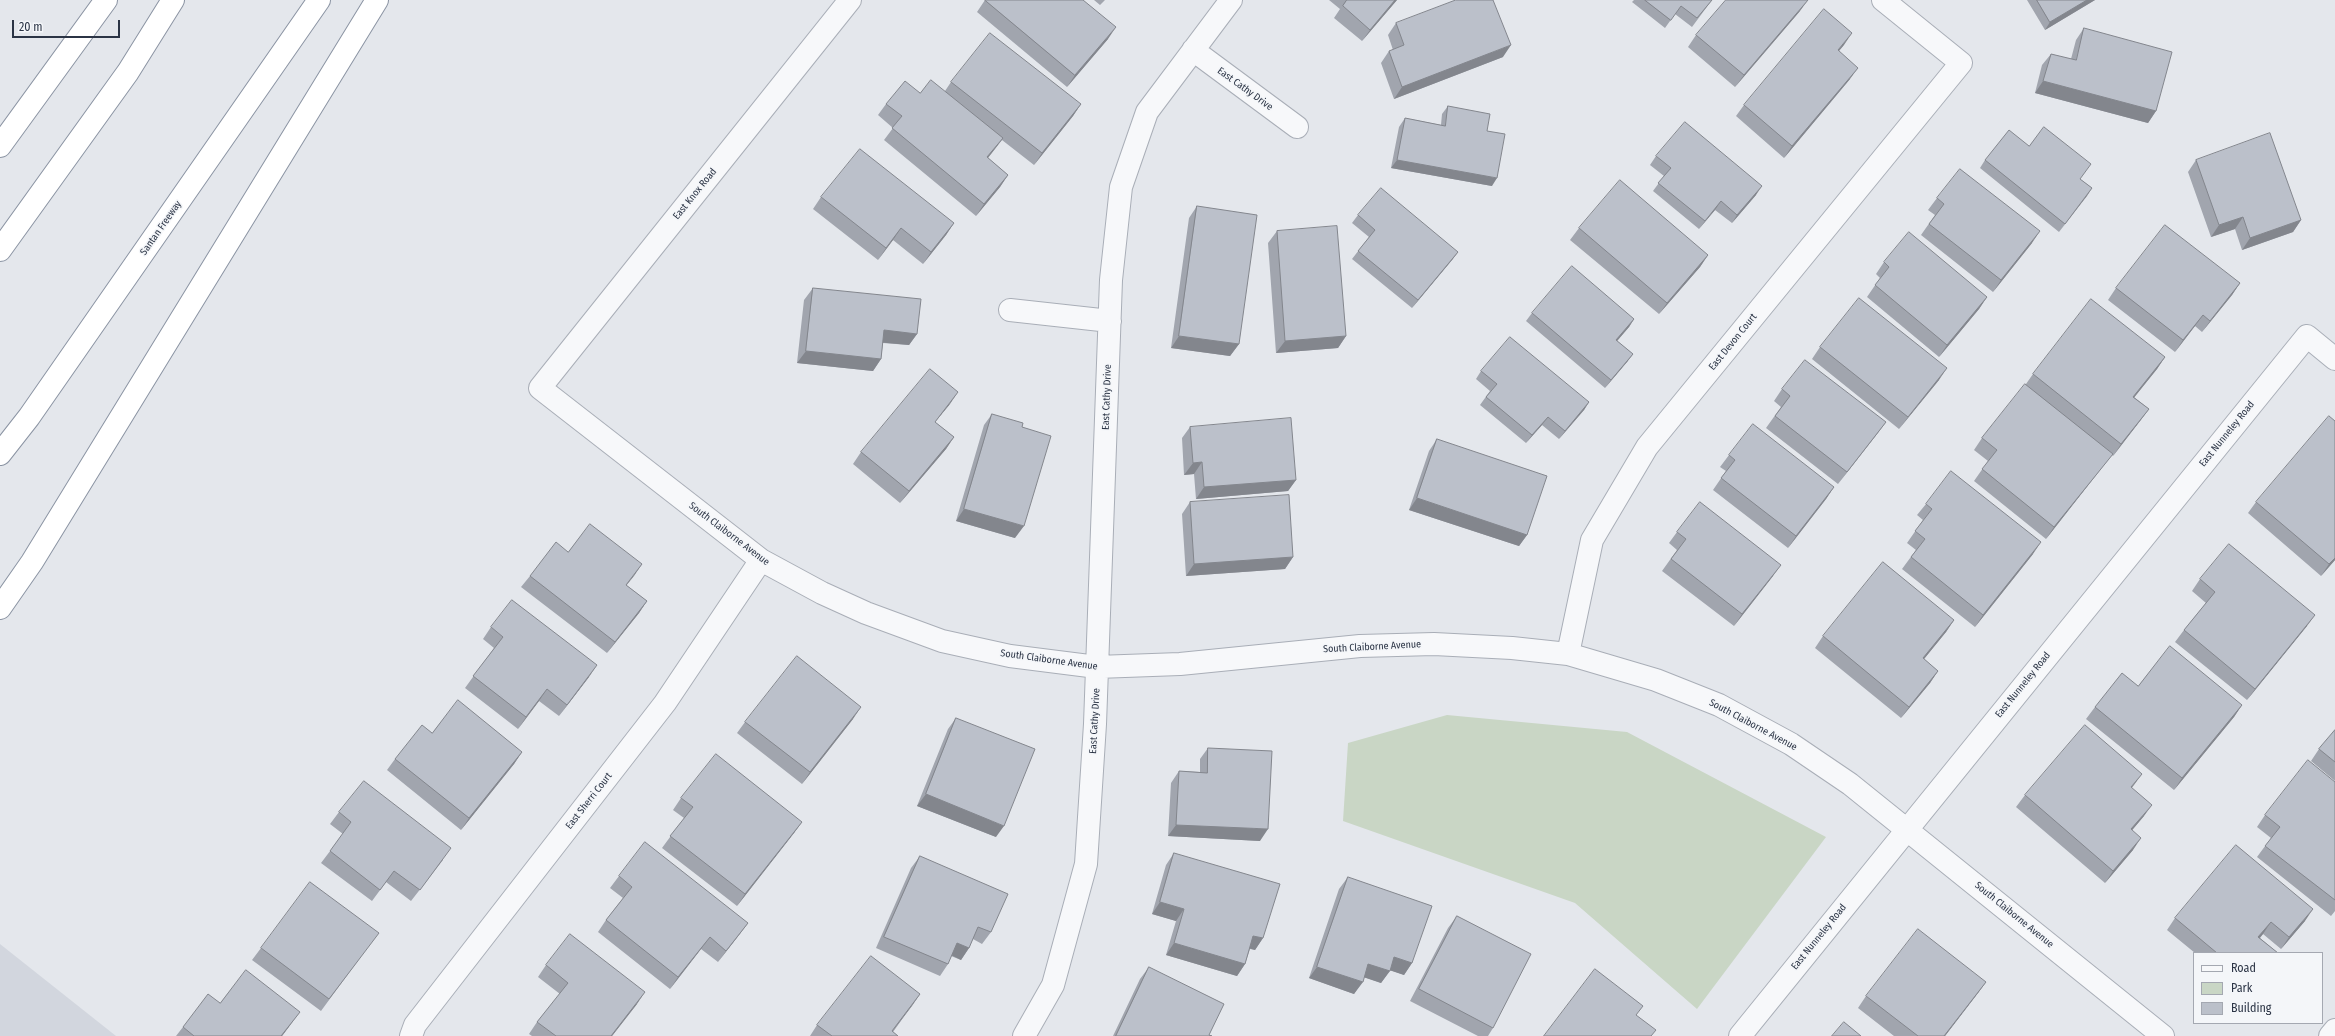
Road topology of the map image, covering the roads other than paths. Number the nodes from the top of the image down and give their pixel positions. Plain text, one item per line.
1 (106, 0) edge
2 (173, 0) edge
3 (319, 0) edge
4 (377, 0) edge
5 (850, 0) edge
6 (1231, 0) edge
7 (1883, 0) edge
8 (1193, 50) junction
9 (1297, 127) dead end
10 (0, 146) edge
11 (0, 250) edge
12 (1010, 310) dead end
13 (1110, 322) junction
14 (2335, 359) edge
15 (540, 388) joint
16 (0, 454) edge
17 (761, 560) junction
18 (0, 608) edge
19 (1568, 654) junction
20 (1097, 667) junction
21 (1907, 828) junction
22 (2335, 1030) edge
23 (411, 1036) edge
24 (1024, 1036) edge
25 (1740, 1036) edge
26 (2163, 1036) edge
27 (2330, 1036) edge

1 - 10 highway
2 - 11 highway
3 - 16 highway, Santan Freeway
4 - 18 highway
5 - 15 street, East Knox Road
6 - 8 street, East Cathy Drive
7 - 19 street, East Devon Court
8 - 9 street, East Cathy Drive
8 - 13 street, East Cathy Drive
12 - 13 street
13 - 20 street, East Cathy Drive
14 - 21 street, East Nunneley Road
15 - 17 street, South Claiborne Avenue
17 - 20 street, South Claiborne Avenue
17 - 23 street, East Sherri Court
19 - 20 street, South Claiborne Avenue
19 - 21 street, South Claiborne Avenue
20 - 24 street, East Cathy Drive
21 - 25 street, East Nunneley Road
21 - 26 street, South Claiborne Avenue
22 - 27 street

